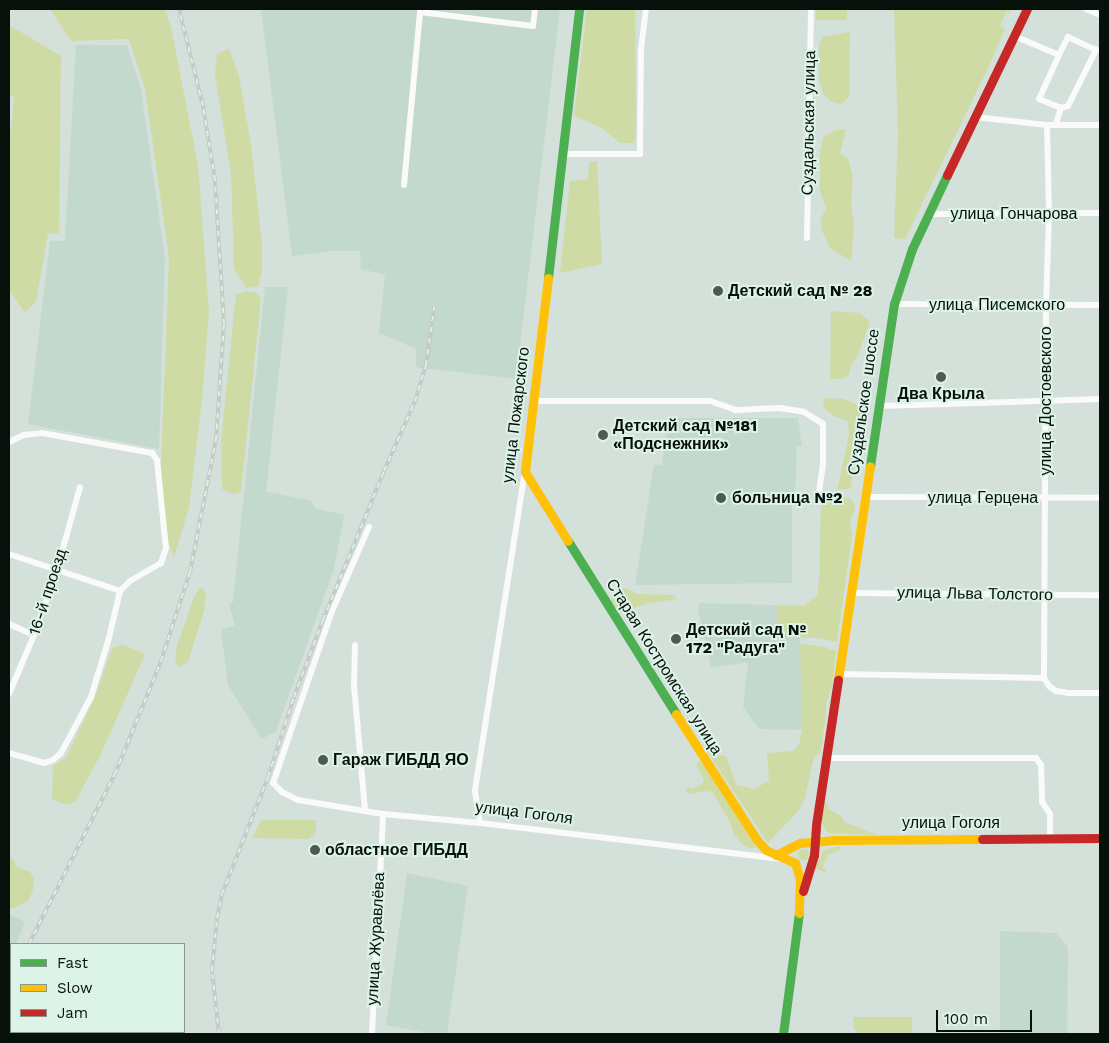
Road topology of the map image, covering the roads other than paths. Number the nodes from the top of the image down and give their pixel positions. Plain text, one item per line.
1 (535, 9) edge
2 (579, 9) edge
3 (811, 9) edge
4 (1027, 9) edge
5 (1086, 9) edge
6 (646, 10) edge
7 (1100, 15) edge
8 (1014, 36) junction
9 (1098, 50) edge
10 (1059, 55) junction
11 (1061, 108) junction
12 (975, 117) junction
13 (1056, 124) junction
14 (1100, 124) edge
15 (1046, 125) junction
16 (563, 154) junction
17 (404, 185) dead end
18 (1049, 213) junction
19 (1100, 213) edge
20 (928, 214) junction
21 (807, 238) dead end
22 (894, 304) junction
23 (1046, 305) junction
24 (1100, 305) edge
25 (1046, 399) junction
26 (1100, 399) edge
27 (533, 402) junction
28 (879, 406) junction
29 (9, 442) edge
30 (525, 472) junction
31 (80, 486) dead end
32 (819, 494) dead end
33 (866, 497) junction
34 (1045, 498) junction
35 (1100, 498) edge
36 (369, 527) dead end
37 (9, 554) edge
38 (57, 570) junction
39 (120, 591) junction
40 (850, 593) junction
41 (1046, 595) junction
42 (1100, 595) edge
43 (9, 624) edge
44 (34, 635) junction
45 (355, 646) dead end
46 (839, 674) junction
47 (1044, 678) junction
48 (1100, 693) edge
49 (9, 694) edge
50 (9, 753) edge
51 (827, 758) junction
52 (365, 811) junction
53 (383, 814) junction
54 (480, 823) junction
55 (816, 826) junction
56 (1050, 838) junction
57 (1100, 838) edge
58 (835, 840) junction
59 (815, 842) junction
60 (798, 845) junction
61 (776, 855) junction
62 (814, 855) junction
63 (765, 858) junction
64 (793, 862) junction
65 (801, 898) junction
66 (372, 1034) edge
67 (783, 1034) edge

1 - 17 street
2 - 16 street, улица Пожарского
3 - 21 street, Суздальская улица
4 - 8 street, Суздальское шоссе
5 - 7 street
6 - 16 street
8 - 10 street
8 - 12 street, Суздальское шоссе
9 - 10 street
9 - 11 street
10 - 11 street
11 - 13 street
12 - 15 street
12 - 20 street, Суздальское шоссе
13 - 14 street
13 - 15 street
15 - 18 street, улица Достоевского
16 - 27 street, улица Пожарского
18 - 19 street, улица Гончарова
18 - 20 street, улица Гончарова
18 - 23 street, улица Достоевского
20 - 22 street, Суздальское шоссе
22 - 23 street, улица Писемского
22 - 28 street, Суздальское шоссе
23 - 24 street, улица Писемского
23 - 25 street, улица Достоевского
25 - 26 street
25 - 28 street
25 - 34 street, улица Достоевского
27 - 30 street, улица Пожарского
27 - 32 street
28 - 33 street, Суздальское шоссе
29 - 39 street
30 - 54 street, улица Пожарского
30 - 61 street, Старая Костромская улица
31 - 38 street, 16-й проезд
33 - 34 street, улица Герцена
33 - 40 street, Суздальское шоссе
34 - 35 street, улица Герцена
34 - 41 street, улица Достоевского
36 - 52 street, улица Гоголя
37 - 38 street
38 - 39 street
38 - 44 street, 16-й проезд
39 - 50 street
40 - 41 street, улица Льва Толстого
40 - 46 street, Суздальское шоссе
41 - 42 street, улица Льва Толстого
41 - 47 street, улица Достоевского
43 - 44 street
44 - 49 street, 16-й проезд
45 - 52 street
46 - 47 street
46 - 51 street, Суздальское шоссе
47 - 48 street
51 - 55 street, Суздальское шоссе
51 - 56 street
52 - 53 street, улица Гоголя
53 - 54 street, улица Гоголя
53 - 66 street, улица Журавлёва
54 - 63 street, улица Гоголя
55 - 58 street
55 - 59 street, Суздальское шоссе
55 - 60 street, Суздальское шоссе
56 - 57 street, улица Гоголя
56 - 58 street, улица Гоголя
58 - 59 street, улица Гоголя
58 - 62 street
59 - 60 street, улица Гоголя
59 - 62 street, Суздальское шоссе
60 - 61 street, улица Гоголя
60 - 62 street
60 - 64 street
61 - 63 street, улица Гоголя
61 - 64 street, Старая Костромская улица
62 - 64 street
62 - 65 street, Суздальское шоссе
63 - 64 street, улица Гоголя
64 - 65 street, Суздальское шоссе
65 - 67 street, Суздальское шоссе

